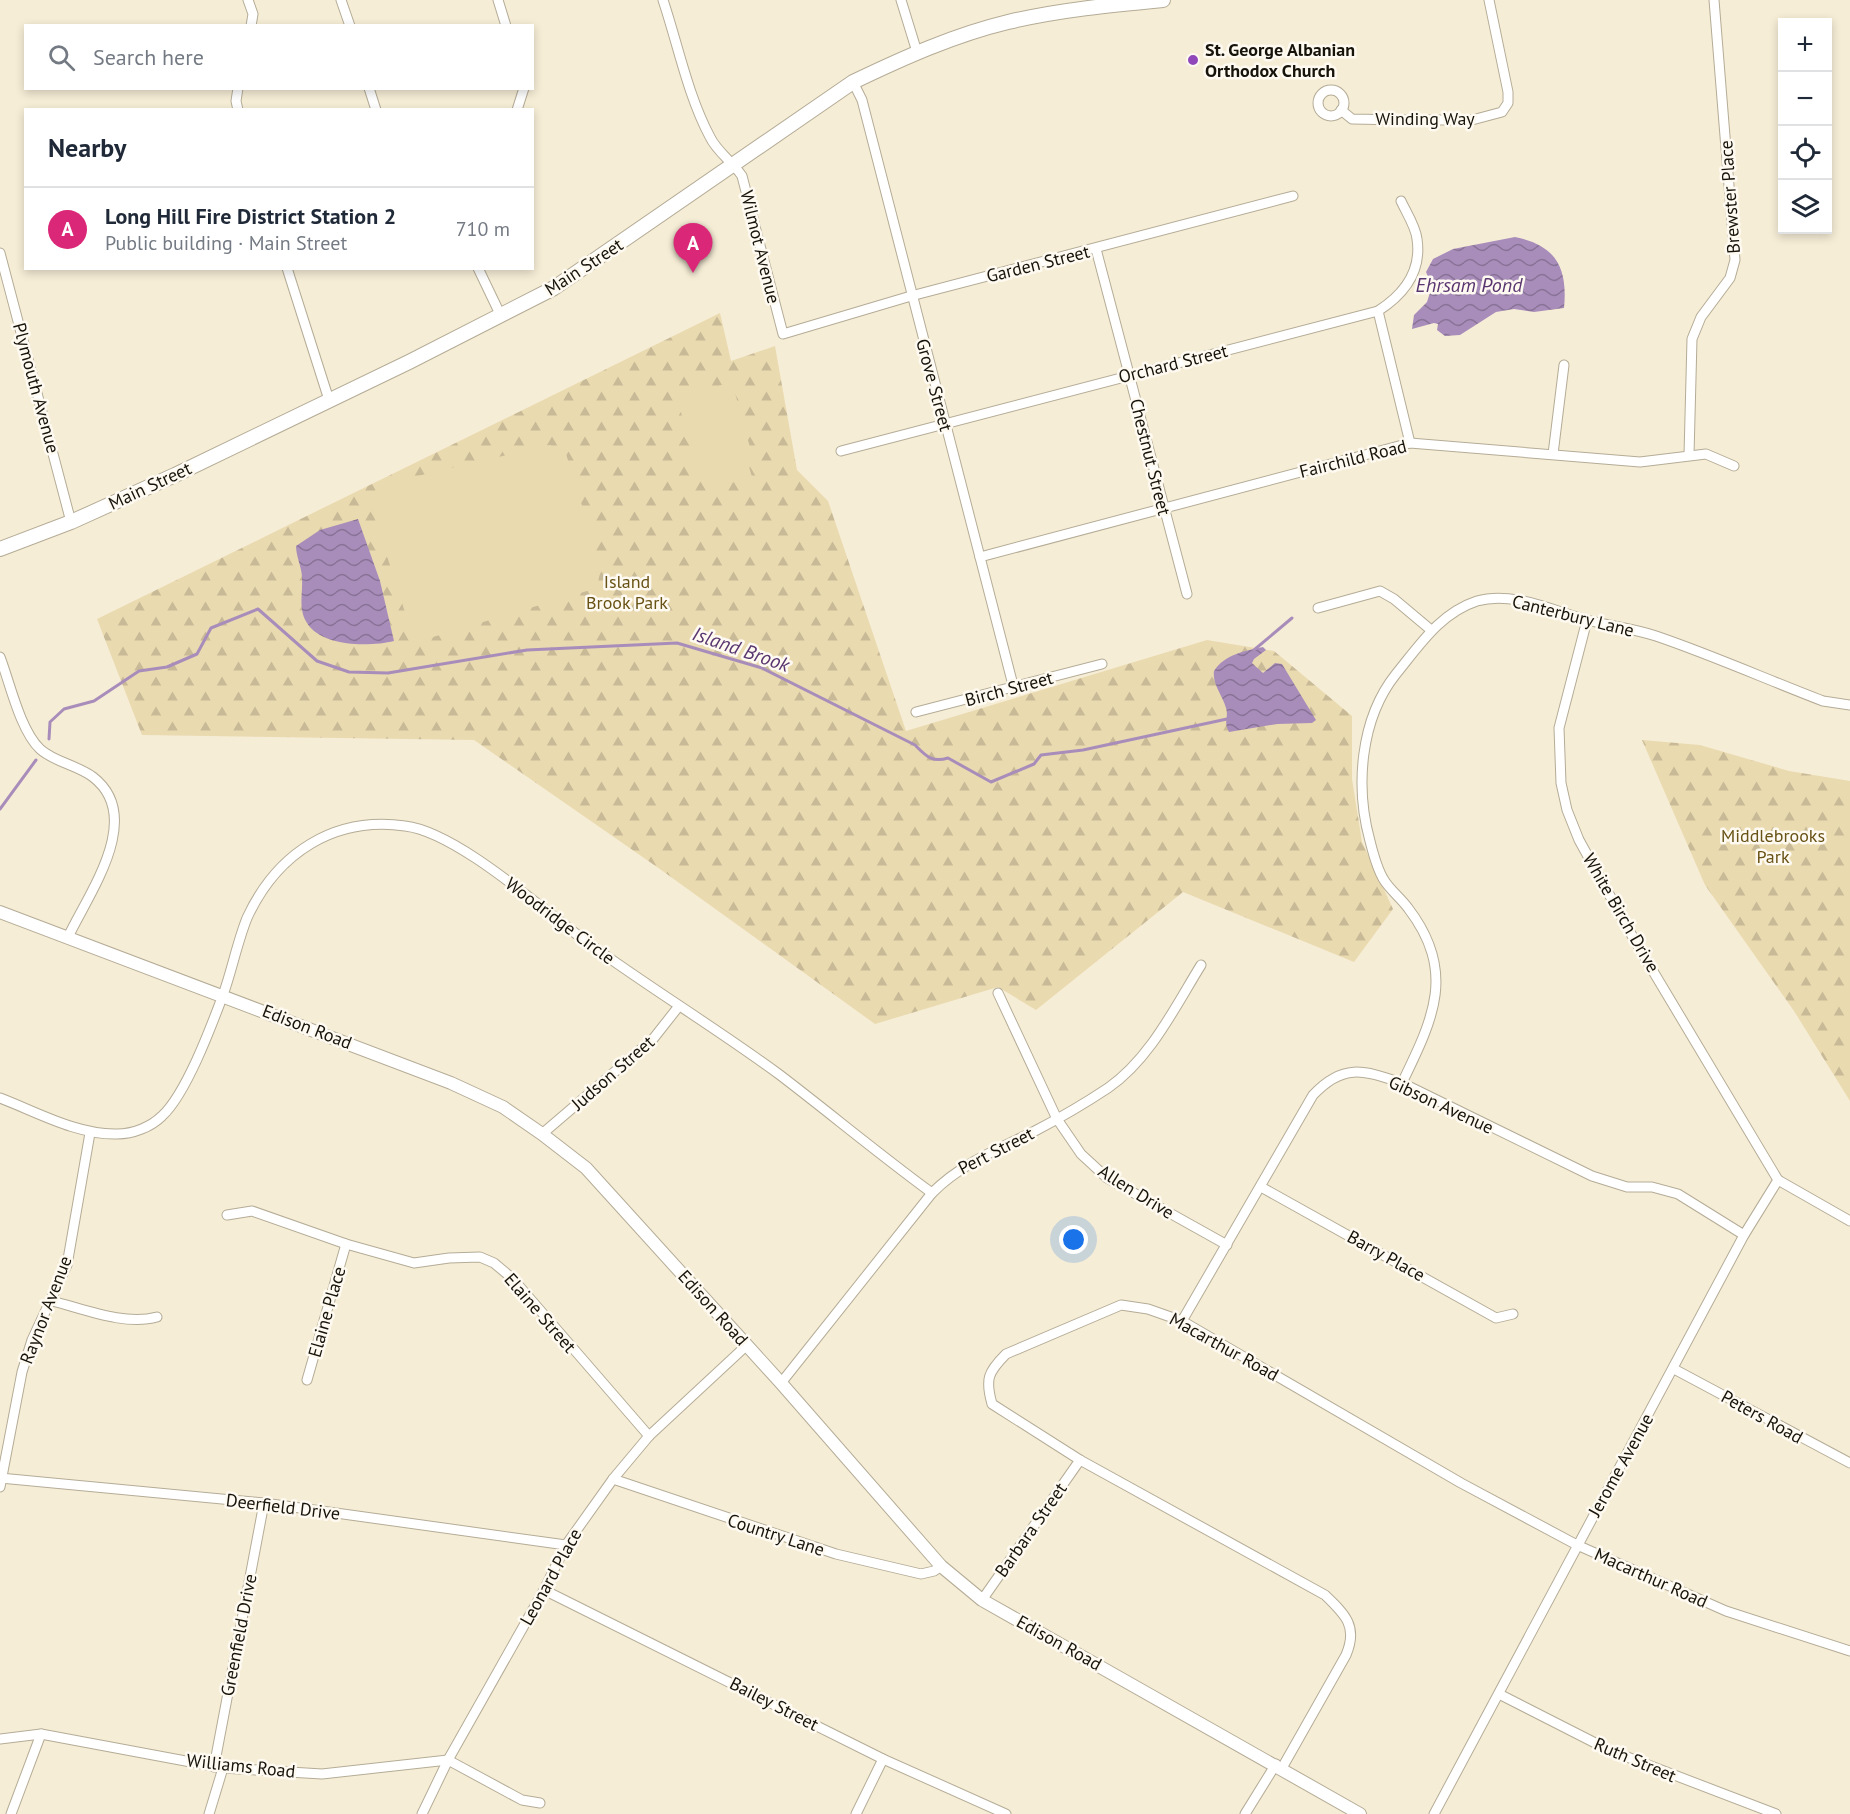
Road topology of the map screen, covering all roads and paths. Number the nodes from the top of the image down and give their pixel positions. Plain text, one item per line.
1 (248, 0) edge
2 (342, 0) edge
3 (498, 0) edge
4 (663, 0) edge
5 (901, 0) edge
6 (1154, 0) edge
7 (1163, 0) edge
8 (1489, 0) edge
9 (1714, 0) edge
10 (251, 24) edge
11 (349, 24) edge
12 (505, 24) edge
13 (917, 52) junction
14 (853, 82) junction
15 (238, 90) edge
16 (370, 90) edge
17 (523, 90) edge
18 (238, 108) edge
19 (375, 108) edge
20 (518, 108) edge
21 (1341, 110) dead end
22 (734, 163) junction
23 (1293, 196) dead end
24 (1401, 201) dead end
25 (1096, 249) junction
26 (0, 253) edge
27 (287, 270) edge
28 (479, 270) edge
29 (911, 296) junction
30 (1378, 311) junction
31 (501, 316) junction
32 (783, 334) joint
33 (1564, 366) dead end
34 (1130, 375) junction
35 (329, 400) junction
36 (944, 425) junction
37 (1410, 443) junction
38 (841, 452) dead end
39 (1553, 454) junction
40 (1689, 455) junction
41 (1734, 466) dead end
42 (1163, 509) junction
43 (71, 522) junction
44 (0, 549) edge
45 (980, 557) junction
46 (1187, 594) dead end
47 (1318, 608) dead end
48 (1587, 620) junction
49 (1431, 630) junction
50 (0, 657) edge
51 (1102, 664) dead end
52 (1014, 689) junction
53 (1850, 705) edge
54 (916, 712) dead end
55 (0, 912) edge
56 (68, 937) junction
57 (1201, 965) dead end
58 (998, 993) dead end
59 (223, 995) junction
60 (679, 1006) junction
61 (1402, 1083) junction
62 (0, 1098) edge
63 (1057, 1119) junction
64 (90, 1133) junction
65 (542, 1134) junction
66 (1778, 1180) junction
67 (1261, 1186) junction
68 (932, 1193) junction
69 (227, 1215) dead end
70 (1850, 1221) edge
71 (1744, 1235) junction
72 (346, 1244) junction
73 (1227, 1245) junction
74 (52, 1301) junction
75 (1513, 1314) dead end
76 (158, 1317) dead end
77 (1182, 1321) junction
78 (747, 1345) junction
79 (1674, 1369) junction
80 (307, 1380) dead end
81 (781, 1383) junction
82 (649, 1436) junction
83 (1080, 1460) junction
84 (1850, 1463) edge
85 (612, 1479) junction
86 (0, 1481) edge
87 (264, 1503) junction
88 (566, 1545) junction
89 (1577, 1545) junction
90 (941, 1566) junction
91 (544, 1590) junction
92 (982, 1600) junction
93 (1850, 1651) edge
94 (1499, 1694) junction
95 (41, 1734) junction
96 (0, 1739) edge
97 (883, 1759) junction
98 (448, 1761) junction
99 (1279, 1766) junction
100 (218, 1767) junction
101 (540, 1803) dead end
102 (11, 1814) edge
103 (209, 1814) edge
104 (422, 1814) edge
105 (856, 1814) edge
106 (1006, 1814) edge
107 (1245, 1814) edge
108 (1360, 1814) edge
109 (1434, 1814) edge
110 (1776, 1814) edge

1 - 10 street
2 - 11 street
3 - 12 street
4 - 22 street
5 - 13 street
6 - 7 main road, Main Street
6 - 13 main road, Main Street
8 - 21 street, Winding Way
9 - 40 street, Brewster Place
13 - 14 main road, Main Street
14 - 22 main road, Main Street
14 - 29 street, Grove Street
15 - 18 street
16 - 19 street
17 - 20 street
22 - 31 main road, Main Street
22 - 32 street, Wilmot Avenue
23 - 25 street, Garden Street
24 - 30 street, Orchard Street
25 - 29 street, Garden Street
25 - 34 street, Chestnut Street
26 - 43 street, Plymouth Avenue
27 - 35 street
28 - 31 street
29 - 32 street, Garden Street
29 - 36 street, Grove Street
30 - 34 street, Orchard Street
30 - 37 street
31 - 35 main road, Main Street
33 - 39 street
34 - 36 street, Orchard Street
34 - 42 street, Chestnut Street
35 - 43 main road, Main Street
36 - 38 street, Orchard Street
36 - 45 street, Grove Street
37 - 39 street, Fairchild Road
37 - 42 street, Fairchild Road
39 - 40 street, Fairchild Road
40 - 41 street, Fairchild Road
42 - 45 street, Fairchild Road
42 - 46 street, Chestnut Street
43 - 44 main road, Main Street
45 - 52 street, Grove Street
47 - 49 street
48 - 49 street, Canterbury Lane
48 - 53 street, Canterbury Lane
48 - 66 street, White Birch Drive
49 - 61 street, Canterbury Lane
50 - 56 street
51 - 52 street, Birch Street
52 - 54 street, Birch Street
55 - 56 street, Edison Road
56 - 59 street, Edison Road
57 - 63 street, Pert Street
58 - 63 street, Allen Drive
59 - 60 street, Woodridge Circle
59 - 64 street, Woodridge Circle
59 - 65 street, Edison Road
60 - 65 street, Judson Street
60 - 68 street, Woodridge Circle
61 - 67 street, Gibson Avenue
61 - 71 street, Gibson Avenue
62 - 64 street, Woodridge Circle
63 - 68 street, Pert Street
63 - 73 street, Allen Drive
64 - 74 street, Raynor Avenue
65 - 78 street, Edison Road
66 - 70 street
66 - 71 street, Jerome Avenue
67 - 73 street, Gibson Avenue
67 - 75 street, Barry Place
68 - 81 street, Pert Street
69 - 72 street, Elaine Street
71 - 79 street, Jerome Avenue
72 - 80 street, Elaine Place
72 - 82 street, Elaine Street
73 - 77 street, Gibson Avenue
74 - 76 street
74 - 86 street, Raynor Avenue
77 - 83 street, Macarthur Road
77 - 89 street, Macarthur Road
78 - 81 street, Edison Road
78 - 82 street, Leonard Place
79 - 84 street, Peters Road
79 - 89 street, Jerome Avenue
81 - 90 street, Edison Road
82 - 85 street, Leonard Place
83 - 92 street, Barbara Street
83 - 99 street, Macarthur Road
85 - 88 street, Leonard Place
85 - 90 street, Country Lane
86 - 87 street, Deerfield Drive
87 - 88 street, Deerfield Drive
87 - 100 street, Greenfield Drive
88 - 91 street, Leonard Place
89 - 93 street, Macarthur Road
89 - 94 street, Jerome Avenue
90 - 92 street, Edison Road
91 - 97 street, Bailey Street
91 - 98 street, Leonard Place
92 - 99 street, Edison Road
94 - 109 street, Jerome Avenue
94 - 110 street, Ruth Street
95 - 96 street, Williams Road
95 - 100 street, Williams Road
95 - 102 street
97 - 105 street
97 - 106 street, Bailey Street
98 - 100 street, Williams Road
98 - 101 street
98 - 104 street, Leonard Place
99 - 107 street, Macarthur Road
99 - 108 street, Edison Road
100 - 103 street, Greenfield Drive

